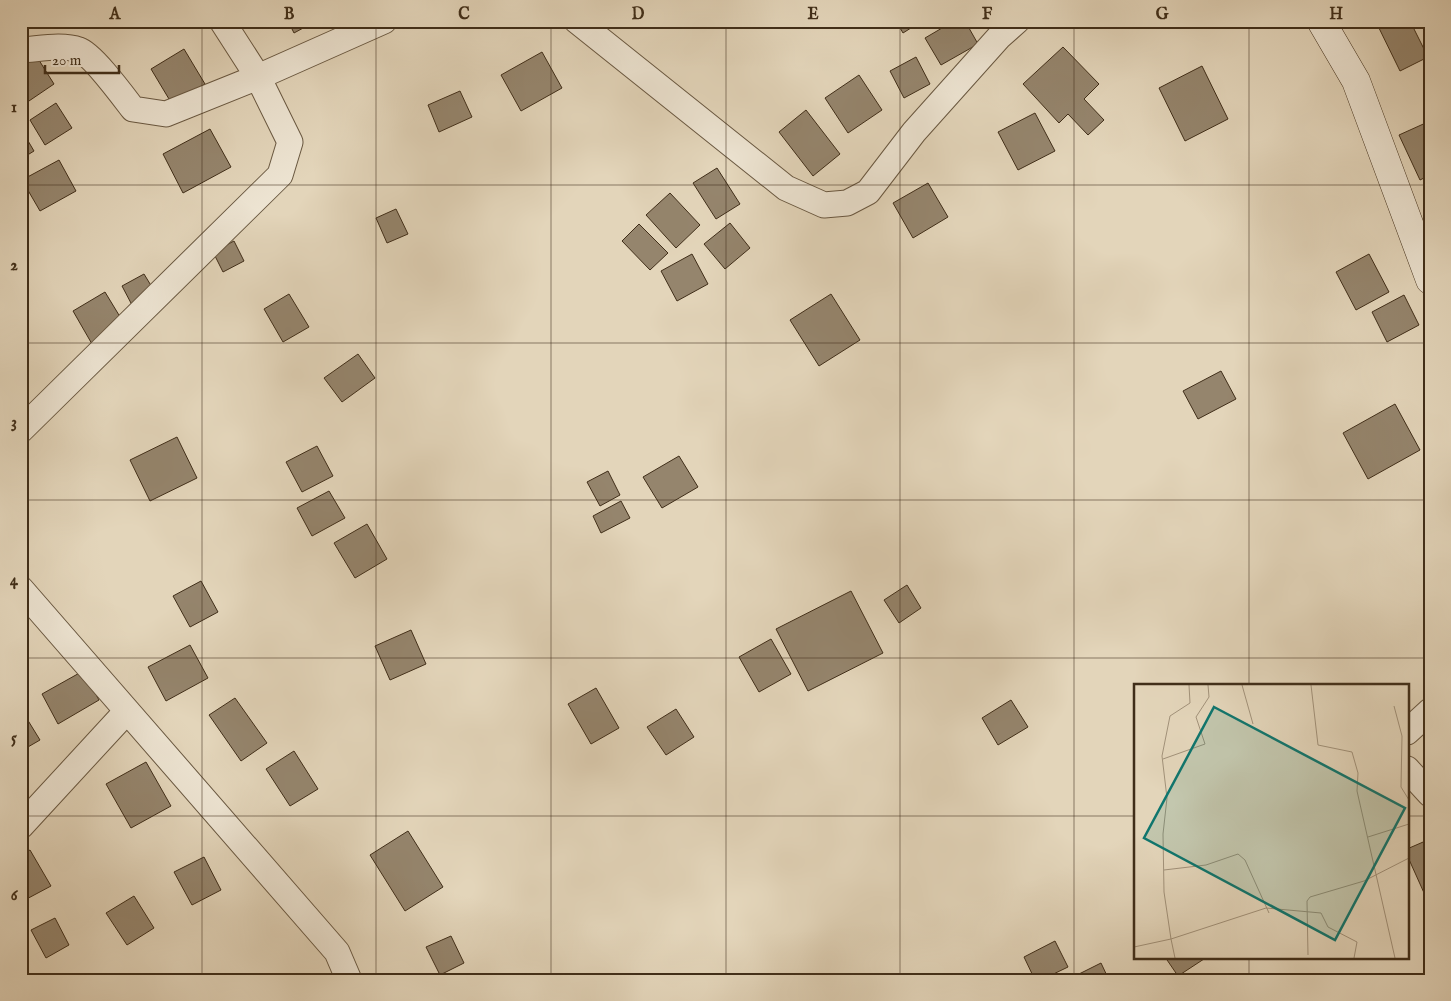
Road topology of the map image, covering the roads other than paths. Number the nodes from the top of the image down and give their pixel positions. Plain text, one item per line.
1 (222, 21) edge
2 (384, 21) edge
3 (577, 21) edge
4 (1017, 21) edge
5 (1321, 21) edge
6 (21, 50) edge
7 (258, 77) junction
8 (1430, 280) edge
9 (21, 430) edge
10 (21, 589) edge
11 (127, 711) junction
12 (1430, 711) edge
13 (1408, 731) edge
14 (1408, 771) edge
15 (1430, 794) edge
16 (21, 826) edge
17 (349, 980) edge

1 - 7 street
2 - 7 street
3 - 4 street
5 - 8 main road
6 - 7 street
7 - 9 street
10 - 11 street
11 - 16 street
11 - 17 street
12 - 13 street
14 - 15 street

